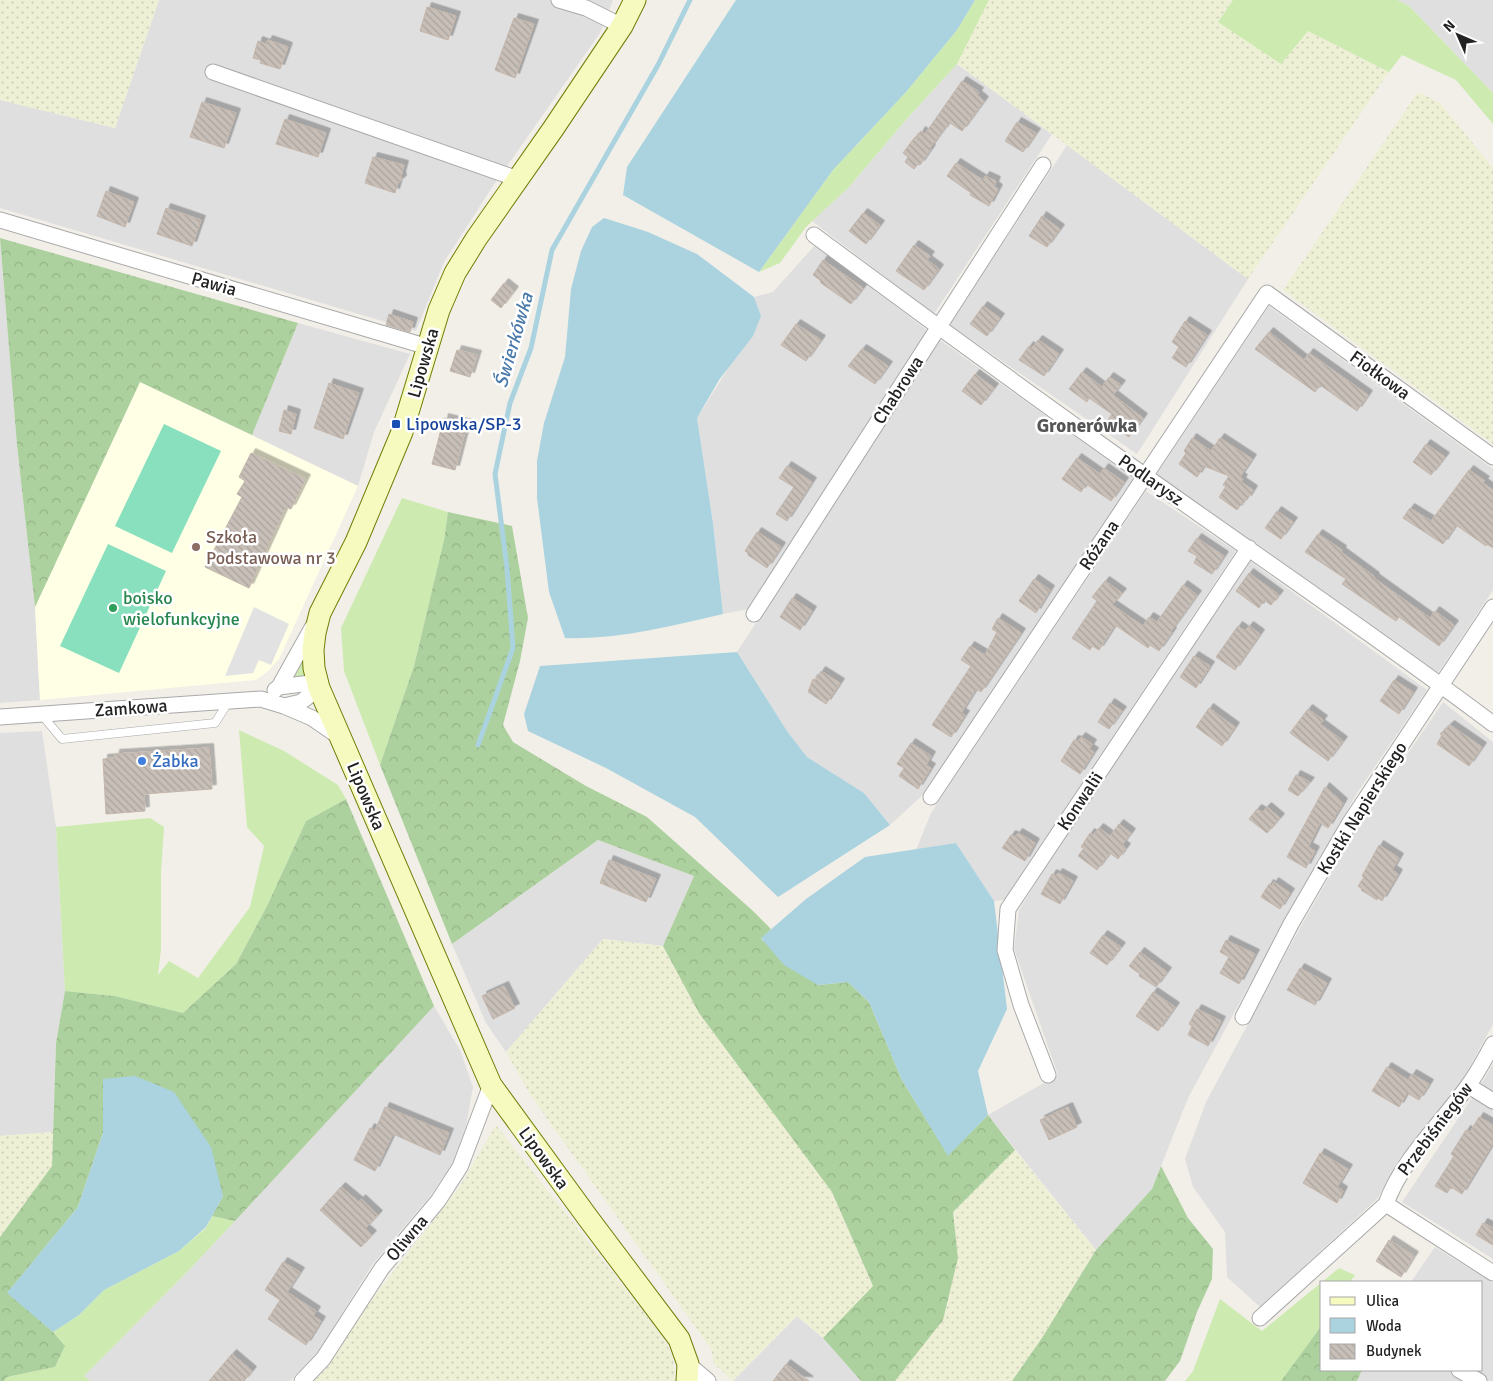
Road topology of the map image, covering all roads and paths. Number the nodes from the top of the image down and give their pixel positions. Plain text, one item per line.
1 (559, 0) edge
2 (635, 0) edge
3 (622, 26) junction
4 (213, 72) dead end
5 (1043, 165) dead end
6 (518, 179) junction
7 (0, 220) edge
8 (814, 235) dead end
9 (1267, 293) joint
10 (938, 328) junction
11 (428, 347) junction
12 (1493, 457) edge
13 (1145, 476) junction
14 (1249, 548) junction
15 (1493, 607) edge
16 (320, 613) junction
17 (754, 614) dead end
18 (318, 685) junction
19 (1442, 686) junction
20 (280, 687) junction
21 (261, 699) junction
22 (228, 701) junction
23 (284, 706) junction
24 (42, 714) junction
25 (0, 717) edge
26 (1493, 724) edge
27 (341, 738) junction
28 (931, 797) dead end
29 (1243, 1017) dead end
30 (1493, 1044) edge
31 (1048, 1075) dead end
32 (491, 1085) junction
33 (1469, 1086) junction
34 (1493, 1101) edge
35 (1391, 1207) junction
36 (1493, 1273) edge
37 (1260, 1318) dead end
38 (1461, 1371) edge
39 (688, 1372) edge
40 (302, 1381) edge
41 (708, 1381) edge
42 (1479, 1381) edge

1 - 3 street
2 - 3 street, Lipowska
3 - 6 street, Lipowska
4 - 6 street
5 - 10 street, Chabrowa
6 - 11 street, Lipowska
7 - 11 street, Pawia
8 - 10 street, Podlarysz
9 - 12 street, Fiołkowa
9 - 13 street, Różana
10 - 13 street, Podlarysz
10 - 17 street, Chabrowa
11 - 16 street, Lipowska
13 - 14 street, Podlarysz
13 - 28 street, Różana
14 - 19 street, Podlarysz
14 - 31 street, Konwalii
15 - 19 street, Kostki Napierskiego
16 - 18 street, Lipowska
16 - 20 street, Zamkowa
18 - 20 street, Zamkowa
18 - 23 street
18 - 27 street, Lipowska
19 - 26 street, Podlarysz
19 - 29 street, Kostki Napierskiego
20 - 21 street, Zamkowa
21 - 22 street, Zamkowa
21 - 23 street, Zamkowa
22 - 24 street, Zamkowa
22 - 24 lane
23 - 27 street, Zamkowa
24 - 25 street, Zamkowa
27 - 32 street, Lipowska
30 - 33 street, Przebiśniegów
32 - 39 street, Lipowska
32 - 40 street, Oliwna
33 - 34 street
33 - 35 street, Przebiśniegów
35 - 36 street
35 - 37 street
38 - 42 street
39 - 41 street

